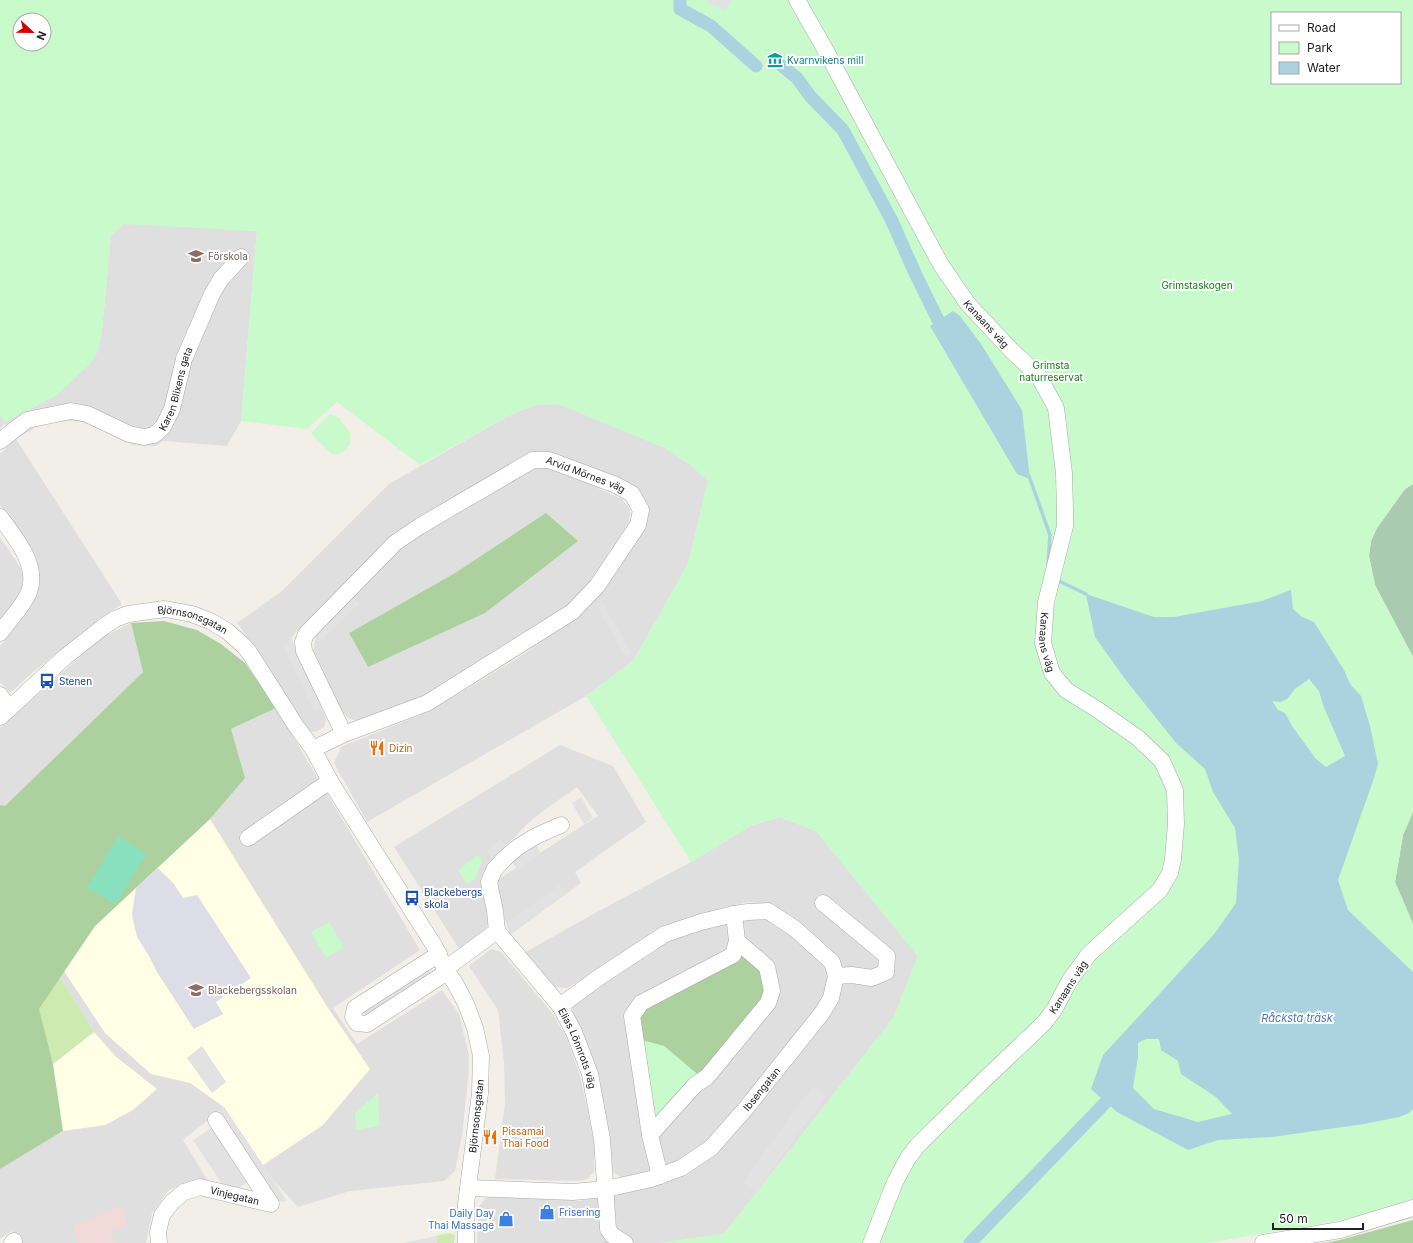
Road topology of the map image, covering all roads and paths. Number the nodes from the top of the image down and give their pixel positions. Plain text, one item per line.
1 (797, 0) edge
2 (241, 257) dead end
3 (0, 441) edge
4 (0, 517) edge
5 (0, 633) edge
6 (0, 694) edge
7 (5, 713) edge
8 (344, 734) junction
9 (313, 750) junction
10 (330, 781) junction
11 (562, 825) dead end
12 (248, 838) dead end
13 (823, 902) dead end
14 (734, 914) junction
15 (496, 931) junction
16 (737, 941) junction
17 (439, 954) junction
18 (446, 970) junction
19 (836, 976) junction
20 (560, 1006) junction
21 (216, 1120) dead end
22 (650, 1135) junction
23 (660, 1176) junction
24 (468, 1188) junction
25 (606, 1189) junction
26 (1413, 1208) edge
27 (159, 1243) edge
28 (466, 1243) edge
29 (625, 1243) edge
30 (871, 1243) edge
31 (1263, 1243) edge

1 - 30 street, Kanaans väg
2 - 3 street, Karen Blixens gata
4 - 5 street
6 - 7 street, Björnsonsgatan
7 - 9 street, Björnsonsgatan
8 - 8 street, Arvid Mörnes väg
8 - 9 street, Arvid Mörnes väg
9 - 10 street, Björnsonsgatan
10 - 12 street
10 - 17 street, Björnsonsgatan
11 - 15 street
13 - 19 street
14 - 16 street
14 - 19 street
14 - 20 street
15 - 18 street
15 - 20 street, Elias Lönnrots väg
16 - 22 street
16 - 22 street
17 - 18 street, Björnsonsgatan
17 - 18 street
18 - 24 street, Björnsonsgatan
19 - 23 street, Ibsengatan
20 - 25 street, Elias Lönnrots väg
21 - 27 street, Vinjegatan
22 - 23 street
23 - 25 street, Ibsengatan
24 - 25 street, Ibsengatan
24 - 28 street, Björnsonsgatan
25 - 29 street
26 - 31 street

